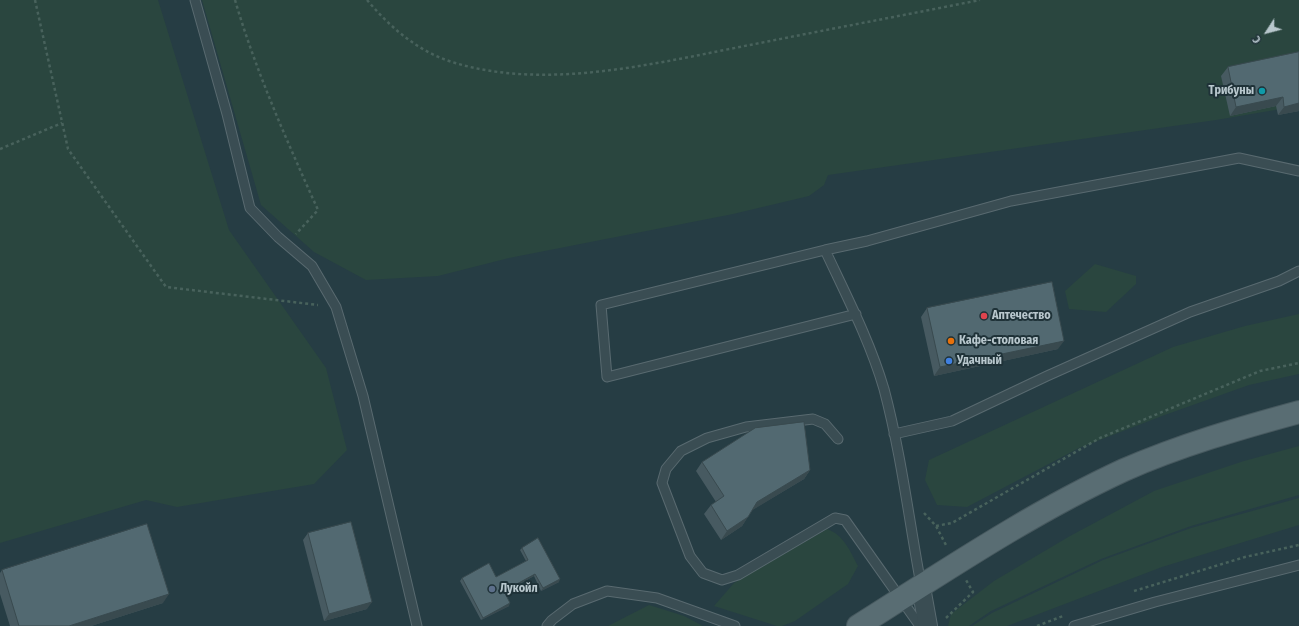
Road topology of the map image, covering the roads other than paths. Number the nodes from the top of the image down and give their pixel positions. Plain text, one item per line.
1 (195, 0) edge
2 (1299, 171) edge
3 (825, 250) junction
4 (1299, 271) edge
5 (856, 314) junction
6 (1299, 412) edge
7 (894, 434) junction
8 (838, 439) dead end
9 (1299, 565) edge
10 (921, 587) junction
11 (901, 599) junction
12 (417, 626) edge
13 (547, 626) edge
14 (735, 626) edge
15 (858, 626) edge
16 (920, 626) edge
17 (928, 626) edge
18 (1074, 626) edge

1 - 12 lane
2 - 3 lane
3 - 5 lane
3 - 5 lane
4 - 7 lane
5 - 7 lane
6 - 10 main road
7 - 10 lane
8 - 11 lane
9 - 18 lane
10 - 11 main road
10 - 17 street
11 - 15 main road
11 - 16 lane
13 - 14 lane

